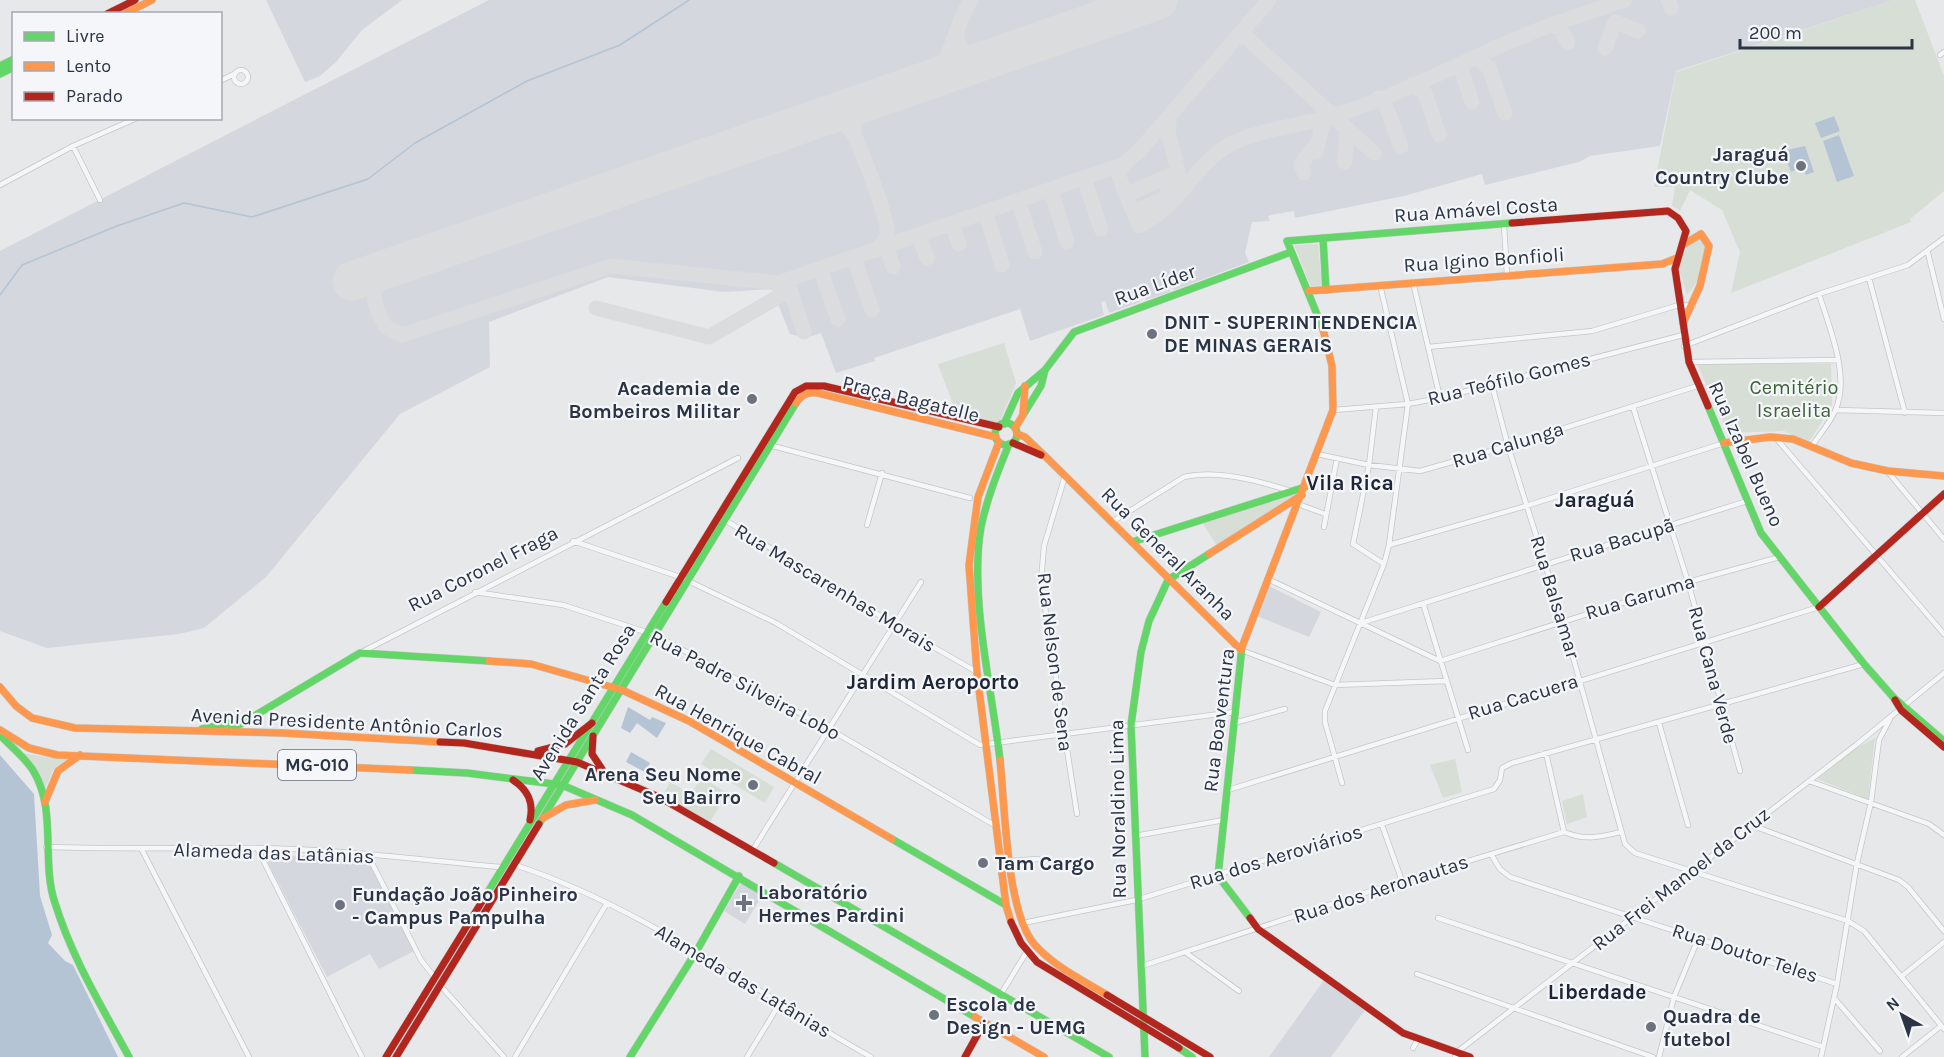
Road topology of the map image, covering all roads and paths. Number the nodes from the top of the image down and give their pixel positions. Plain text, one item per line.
1 (152, 0) edge
2 (137, 5) edge
3 (114, 12) edge
4 (234, 74) dead end
5 (222, 80) edge
6 (132, 120) edge
7 (73, 146) junction
8 (0, 185) edge
9 (100, 200) dead end
10 (1504, 225) junction
11 (1323, 238) junction
12 (1944, 238) edge
13 (1287, 241) joint
14 (1686, 243) junction
15 (1292, 252) junction
16 (1928, 253) junction
17 (1677, 258) junction
18 (1662, 264) junction
19 (1675, 269) junction
20 (1507, 275) junction
21 (1869, 278) junction
22 (1413, 282) junction
23 (1380, 285) junction
24 (1326, 290) junction
25 (1309, 291) junction
26 (1818, 294) junction
27 (1679, 305) junction
28 (1692, 306) junction
29 (1944, 319) edge
30 (1683, 323) junction
31 (1683, 335) junction
32 (1684, 346) junction
33 (1428, 347) junction
34 (1838, 360) junction
35 (1689, 362) junction
36 (1046, 370) junction
37 (1492, 385) junction
38 (824, 386) joint
39 (1025, 386) junction
40 (1697, 386) junction
41 (819, 393) joint
42 (1440, 398) junction
43 (1408, 404) junction
44 (1376, 407) junction
45 (1633, 407) junction
46 (1333, 410) junction
47 (1836, 410) junction
48 (1905, 413) junction
49 (1944, 413) edge
50 (1023, 415) junction
51 (1002, 425) junction
52 (1016, 431) junction
53 (1775, 437) junction
54 (998, 439) junction
55 (1724, 443) junction
56 (768, 444) junction
57 (1011, 444) junction
58 (1508, 446) junction
59 (1812, 446) junction
60 (1317, 454) junction
61 (738, 458) dead end
62 (1337, 458) junction
63 (1050, 460) junction
64 (1369, 465) junction
65 (1651, 466) junction
66 (1400, 470) junction
67 (1888, 471) junction
68 (882, 473) junction
69 (1065, 476) junction
70 (1944, 476) edge
71 (1305, 487) junction
72 (1292, 492) junction
73 (1944, 494) edge
74 (1302, 495) junction
75 (970, 498) dead end
76 (1747, 501) junction
77 (1298, 504) junction
78 (1526, 506) junction
79 (1922, 513) junction
80 (1325, 514) junction
81 (725, 520) junction
82 (1112, 522) junction
83 (867, 525) dead end
84 (1669, 525) junction
85 (1324, 527) dead end
86 (1944, 539) edge
87 (573, 542) junction
88 (1132, 542) junction
89 (1389, 545) junction
90 (1877, 555) junction
91 (1780, 557) junction
92 (1384, 564) junction
93 (1546, 564) junction
94 (684, 579) junction
95 (1168, 580) junction
96 (1270, 580) junction
97 (921, 582) dead end
98 (1688, 582) junction
99 (475, 592) junction
100 (1424, 603) junction
101 (1819, 607) junction
102 (1563, 621) junction
103 (1361, 623) junction
104 (895, 625) junction
105 (646, 631) junction
106 (1944, 634) edge
107 (655, 635) junction
108 (1705, 643) junction
109 (1241, 650) junction
110 (360, 652) junction
111 (1440, 661) junction
112 (1864, 664) junction
113 (977, 673) junction
114 (1944, 673) edge
115 (862, 676) junction
116 (1579, 680) junction
117 (1446, 681) junction
118 (1335, 685) junction
119 (0, 687) edge
120 (613, 687) junction
121 (622, 690) junction
122 (1722, 705) junction
123 (1902, 707) junction
124 (1285, 709) dead end
125 (1235, 712) junction
126 (1892, 716) junction
127 (1456, 718) junction
128 (247, 719) junction
129 (592, 723) junction
130 (1234, 723) junction
131 (1659, 723) junction
132 (1131, 726) junction
133 (829, 729) junction
134 (196, 731) junction
135 (229, 731) junction
136 (250, 732) junction
137 (0, 733) edge
138 (1063, 734) junction
139 (1869, 735) junction
140 (593, 736) junction
141 (1596, 739) junction
142 (1879, 740) junction
143 (1944, 741) edge
144 (998, 743) junction
145 (987, 746) junction
146 (1944, 747) edge
147 (1468, 750) dead end
148 (527, 752) junction
149 (1545, 753) junction
150 (80, 756) junction
151 (1333, 757) junction
152 (568, 759) junction
153 (577, 762) junction
154 (1740, 771) dead end
155 (607, 773) junction
156 (510, 778) junction
157 (1809, 781) junction
158 (553, 783) junction
159 (795, 783) junction
160 (1342, 783) dead end
161 (562, 785) junction
162 (1228, 790) junction
163 (601, 800) junction
164 (45, 802) junction
165 (1871, 802) junction
166 (1077, 814) dead end
167 (543, 818) junction
168 (530, 820) junction
169 (1224, 820) junction
170 (1382, 825) junction
171 (1688, 825) dead end
172 (1751, 825) junction
173 (997, 826) junction
174 (1564, 832) junction
175 (1621, 832) junction
176 (1944, 835) edge
177 (1135, 836) junction
178 (46, 847) junction
179 (257, 849) junction
180 (142, 850) junction
181 (752, 851) junction
182 (1491, 854) junction
183 (368, 855) junction
184 (1038, 859) dead end
185 (1010, 861) junction
186 (1857, 863) junction
187 (515, 865) junction
188 (501, 867) junction
189 (1691, 872) junction
190 (739, 876) junction
191 (1218, 876) junction
192 (1402, 881) junction
193 (1136, 900) junction
194 (607, 903) junction
195 (1006, 905) junction
196 (1634, 916) junction
197 (1438, 918) dead end
198 (1848, 921) junction
199 (1022, 923) junction
200 (1258, 929) junction
201 (1944, 932) edge
202 (1698, 939) junction
203 (1944, 942) edge
204 (696, 952) junction
205 (1185, 952) junction
206 (1026, 953) junction
207 (1573, 962) junction
208 (1142, 966) junction
209 (1417, 974) dead end
210 (1902, 976) junction
211 (434, 977) junction
212 (1837, 984) junction
213 (441, 985) junction
214 (1239, 991) dead end
215 (1000, 995) junction
216 (1674, 997) junction
217 (1834, 998) junction
218 (780, 1003) junction
219 (1515, 1007) junction
220 (1142, 1017) junction
221 (984, 1023) junction
222 (1143, 1026) junction
223 (1943, 1028) edge
224 (1419, 1038) junction
225 (1176, 1046) junction
226 (1823, 1047) junction
227 (1413, 1048) dead end
228 (1880, 1051) dead end
229 (862, 1055) edge
230 (1456, 1055) edge
231 (129, 1057) edge
232 (249, 1057) edge
233 (362, 1057) edge
234 (386, 1057) edge
235 (396, 1057) edge
236 (504, 1057) edge
237 (515, 1057) edge
238 (630, 1057) edge
239 (747, 1057) edge
240 (871, 1057) edge
241 (965, 1057) edge
242 (1044, 1057) edge
243 (1109, 1057) edge
244 (1145, 1057) edge
245 (1192, 1057) edge
246 (1197, 1057) edge
247 (1210, 1057) edge
248 (1470, 1057) edge
249 (1653, 1057) edge
250 (1659, 1057) edge
251 (1821, 1057) edge
252 (1902, 1057) edge

1 - 2 main road
2 - 3 main road
4 - 5 street
6 - 7 street
7 - 8 street
7 - 9 street
10 - 11 main road, Rua Amável Costa
10 - 14 main road, Rua Amável Costa
10 - 20 street
11 - 13 main road, Rua Amável Costa
11 - 24 main road
12 - 16 street
13 - 15 main road, Rua Boaventura
14 - 17 main road
14 - 28 main road
15 - 25 main road, Rua Boaventura
15 - 36 main road, Rua Líder
16 - 21 street
16 - 29 street
17 - 18 main road, Rua Igino Bonfioli
17 - 19 main road, Rua Izabel Bueno
18 - 19 main road, Rua Igino Bonfioli
18 - 20 main road, Rua Igino Bonfioli
19 - 27 main road, Rua Izabel Bueno
20 - 22 main road, Rua Igino Bonfioli
21 - 26 street
21 - 48 street
22 - 23 main road, Rua Igino Bonfioli
22 - 33 street
23 - 24 main road, Rua Igino Bonfioli
23 - 43 street
24 - 25 main road, Rua Igino Bonfioli
25 - 46 main road, Rua Boaventura
26 - 32 street
26 - 34 street
27 - 28 street
27 - 30 main road, Rua Izabel Bueno
27 - 33 street
28 - 30 main road
30 - 31 main road, Rua Izabel Bueno
31 - 32 main road, Rua Izabel Bueno
31 - 37 street, Rua Teófilo Gomes
32 - 35 main road, Rua Izabel Bueno
33 - 42 street
34 - 35 street
34 - 47 street
35 - 40 main road, Rua Izabel Bueno
36 - 39 main road, Rua Líder
36 - 50 main road, Rua Líder
37 - 42 street, Rua Teófilo Gomes
37 - 58 street, Rua Balsamar
38 - 51 main road, Praça Bagatelle
38 - 56 main road, Avenida Santa Rosa
39 - 50 main road, Rua Líder
39 - 51 main road, Rua Líder
40 - 45 street, Rua Calunga
40 - 55 main road, Rua Izabel Bueno
41 - 54 main road, Praça Bagatelle
41 - 56 main road, Avenida Santa Rosa
42 - 43 street, Rua Teófilo Gomes
43 - 44 street, Rua Teófilo Gomes
43 - 66 street
44 - 46 street, Rua Teófilo Gomes
44 - 64 street
45 - 58 street, Rua Calunga
45 - 65 street, Rua Cana Verde
46 - 60 main road, Rua Boaventura
47 - 48 street
47 - 59 street
48 - 49 street
50 - 52 main road, Rua Líder
51 - 52 main road, Praça Bagatelle
51 - 54 main road, Rua Líder
52 - 57 main road, Rua Líder
52 - 63 main road, Rua General Aranha
53 - 55 main road
53 - 59 main road
53 - 90 street
54 - 57 main road, Praça Bagatelle
54 - 113 main road, Rua Líder
55 - 65 street
55 - 76 main road, Rua Izabel Bueno
56 - 68 street
56 - 81 main road, Avenida Santa Rosa
56 - 94 main road, Avenida Santa Rosa
57 - 63 main road, Rua General Aranha
57 - 144 main road, Rua Líder
58 - 66 street, Rua Calunga
58 - 78 street, Rua Balsamar
59 - 67 main road
60 - 62 street, Rua Calunga
60 - 71 main road, Rua Boaventura
61 - 87 street, Rua Coronel Fraga
62 - 64 street, Rua Calunga
62 - 80 street
63 - 69 main road, Rua General Aranha
64 - 66 street, Rua Calunga
64 - 92 street
65 - 78 street
65 - 84 street, Rua Cana Verde
66 - 89 street
67 - 70 main road
67 - 79 street
68 - 75 street
68 - 83 street
69 - 82 main road, Rua General Aranha
69 - 138 street, Rua Nelson de Sena
71 - 72 main road
71 - 74 main road, Rua Boaventura
72 - 74 street
72 - 82 street
72 - 88 main road
73 - 79 main road
74 - 77 main road, Rua Boaventura
74 - 95 main road
76 - 84 street, Rua Bacupã
76 - 91 main road, Rua Izabel Bueno
77 - 80 street
77 - 96 main road, Rua Boaventura
78 - 89 street
78 - 93 street, Rua Balsamar
79 - 86 street
79 - 90 main road
80 - 85 street
81 - 94 main road, Avenida Santa Rosa
81 - 104 street, Rua Mascarenhas Morais
82 - 88 main road, Rua General Aranha
84 - 93 street, Rua Bacupã
84 - 98 street, Rua Cana Verde
87 - 94 street
87 - 99 street, Rua Coronel Fraga
88 - 95 main road, Rua General Aranha
89 - 92 street
90 - 101 main road
90 - 106 street
91 - 98 street, Rua Garuma
91 - 101 main road, Rua Izabel Bueno
92 - 103 street
93 - 100 street, Rua Bacupã
93 - 102 street, Rua Balsamar
94 - 105 main road, Avenida Santa Rosa
94 - 107 main road, Avenida Santa Rosa
94 - 115 street
95 - 109 main road, Rua General Aranha
95 - 132 main road, Rua Noraldino Lima
96 - 103 street
96 - 109 main road, Rua Boaventura
97 - 104 street
98 - 102 street, Rua Garuma
98 - 108 street, Rua Cana Verde
99 - 105 street, Rua Padre Silveira Lobo
99 - 110 street, Rua Coronel Fraga
100 - 103 street, Rua Bacupã
100 - 111 street
101 - 108 street, Rua Cacuera
101 - 112 main road, Rua Izabel Bueno
102 - 111 street, Rua Garuma
102 - 116 street, Rua Balsamar
103 - 111 street
103 - 118 street
104 - 113 street, Rua Mascarenhas Morais
104 - 115 street
105 - 107 street, Rua Padre Silveira Lobo
105 - 120 main road, Avenida Santa Rosa
107 - 121 main road, Avenida Santa Rosa
107 - 133 street, Rua Padre Silveira Lobo
108 - 116 street, Rua Cacuera
108 - 122 street, Rua Cana Verde
109 - 118 street, Rua General Aranha
109 - 125 main road, Rua Boaventura
110 - 120 main road, Rua Henrique Cabral
110 - 128 main road, Rua Coronel Fraga
111 - 117 street
112 - 122 street
112 - 123 main road, Rua Izabel Bueno
113 - 145 main road, Rua Líder
114 - 123 street, Rua Frei Manoel da Cruz
115 - 133 street
115 - 145 street
116 - 127 street, Rua Cacuera
116 - 141 street, Rua Balsamar
117 - 118 street, Rua General Aranha
117 - 127 street
118 - 151 street
119 - 134 main road, Avenida Presidente Antônio Carlos / MG-010
120 - 121 main road, Rua Henrique Cabral
120 - 129 main road, Avenida Santa Rosa
121 - 140 main road, Avenida Santa Rosa
121 - 159 main road, Rua Henrique Cabral
122 - 131 street
122 - 154 street, Rua Cana Verde
123 - 126 street, Rua Frei Manoel da Cruz
123 - 143 main road, Rua Izabel Bueno
123 - 146 main road, Rua Izabel Bueno
124 - 130 street
125 - 130 main road, Rua Boaventura
125 - 132 street
126 - 139 street, Rua Frei Manoel da Cruz
126 - 142 street
127 - 147 street
127 - 151 street, Rua Cacuera
128 - 134 main road
128 - 135 main road, Rua Coronel Fraga
128 - 136 main road
129 - 148 main road
129 - 152 main road, Avenida Santa Rosa
130 - 162 main road, Rua Boaventura
131 - 141 street
131 - 171 street
132 - 138 street
132 - 177 main road, Rua Noraldino Lima
133 - 159 street
133 - 173 street, Rua Padre Silveira Lobo
134 - 135 main road, Avenida Presidente Antônio Carlos / MG-010
135 - 136 main road, Avenida Presidente Antônio Carlos / MG-010
136 - 148 main road, Avenida Presidente Antônio Carlos / MG-010
137 - 150 main road, MG-010
137 - 164 main road
138 - 144 street
138 - 166 street, Rua Nelson de Sena
139 - 142 street
139 - 157 street, Rua Frei Manoel da Cruz
140 - 153 main road, Avenida Santa Rosa
140 - 155 main road
141 - 149 street
141 - 175 street, Rua Balsamar
142 - 165 street
144 - 145 street
144 - 185 main road, Rua Líder
145 - 173 main road, Rua Líder
148 - 152 main road, Avenida Presidente Antônio Carlos / MG-010
149 - 170 street, Rua dos Aeroviários
149 - 174 street
150 - 156 main road, MG-010
150 - 164 main road
151 - 160 street
151 - 162 street, Rua Cacuera
152 - 153 main road, Avenida Presidente Antônio Carlos / MG-010
152 - 158 main road, Avenida Santa Rosa
153 - 155 main road, Avenida Presidente Antônio Carlos / MG-010
153 - 161 main road, Avenida Santa Rosa
155 - 181 main road, Avenida Presidente Antônio Carlos / MG-010
156 - 158 main road, MG-010
156 - 168 main road
157 - 165 street
157 - 172 street, Rua Frei Manoel da Cruz
158 - 161 main road, MG-010
158 - 168 main road, Avenida Santa Rosa
159 - 181 street
159 - 195 main road, Rua Henrique Cabral
161 - 163 main road, MG-010
161 - 167 main road, Avenida Santa Rosa
162 - 169 main road, Rua Boaventura
163 - 167 main road
163 - 190 main road, MG-010
164 - 178 main road
165 - 176 street
165 - 186 street
167 - 187 main road, Avenida Santa Rosa
168 - 188 main road, Avenida Santa Rosa
169 - 177 street
169 - 191 main road, Rua Boaventura
170 - 191 street, Rua dos Aeroviários
170 - 192 street
172 - 186 street
172 - 189 street, Rua Frei Manoel da Cruz
173 - 195 main road, Rua Líder
174 - 175 street, Rua dos Aeronautas
174 - 182 street, Rua dos Aeronautas
175 - 189 street, Rua Balsamar
177 - 193 main road, Rua Noraldino Lima
178 - 180 street, Alameda das Latânias
178 - 231 main road
179 - 180 street, Alameda das Latânias
179 - 183 street, Alameda das Latânias
179 - 233 street
180 - 232 street
181 - 215 main road, Avenida Presidente Antônio Carlos / MG-010
182 - 192 street, Rua dos Aeronautas
182 - 196 street, Rua Doutor Teles
183 - 188 street, Alameda das Latânias
183 - 211 street
184 - 185 street
185 - 199 main road, Rua Líder
186 - 198 street
186 - 201 street
187 - 194 street, Alameda das Latânias
187 - 213 main road, Avenida Santa Rosa
188 - 211 main road, Avenida Santa Rosa
189 - 196 street, Rua Frei Manoel da Cruz
189 - 198 street, Rua Balsamar
190 - 204 main road
190 - 221 main road, MG-010
191 - 193 street, Rua dos Aeroviários
191 - 200 main road
192 - 200 street, Rua dos Aeronautas
193 - 199 street, Rua dos Aeroviários
193 - 208 main road, Rua Noraldino Lima
194 - 204 street, Alameda das Latânias
194 - 237 street
195 - 206 main road, Rua Líder
196 - 202 street, Rua Doutor Teles
196 - 207 street, Rua Frei Manoel da Cruz
197 - 207 street
198 - 210 street
198 - 212 street
199 - 220 main road, Rua Líder
200 - 205 street, Rua dos Aeronautas
200 - 224 main road
202 - 212 street, Rua Doutor Teles
202 - 216 street
203 - 210 street
204 - 218 street, Alameda das Latânias
204 - 238 main road
205 - 208 street, Rua dos Aeronautas
205 - 214 street
206 - 215 street
206 - 222 main road
207 - 216 street
207 - 219 street, Rua Frei Manoel da Cruz
208 - 220 main road, Rua Noraldino Lima
209 - 219 street
210 - 223 street
211 - 213 street
211 - 234 main road, Avenida Santa Rosa
212 - 217 street
213 - 235 main road, Avenida Santa Rosa
213 - 236 street
215 - 243 main road, Avenida Presidente Antônio Carlos / MG-010
216 - 226 street
216 - 250 street
217 - 226 street
217 - 228 street
218 - 229 street, Alameda das Latânias
218 - 239 street
219 - 230 street, Rua Frei Manoel da Cruz
219 - 249 street
220 - 222 main road, Rua Noraldino Lima
220 - 247 main road, Rua Líder
221 - 241 main road
221 - 242 main road, MG-010
222 - 225 main road
222 - 244 main road, Rua Noraldino Lima
223 - 252 street
224 - 227 street
224 - 230 main road
225 - 245 main road
225 - 246 main road
226 - 251 street
229 - 240 street, Alameda das Latânias
230 - 248 main road

